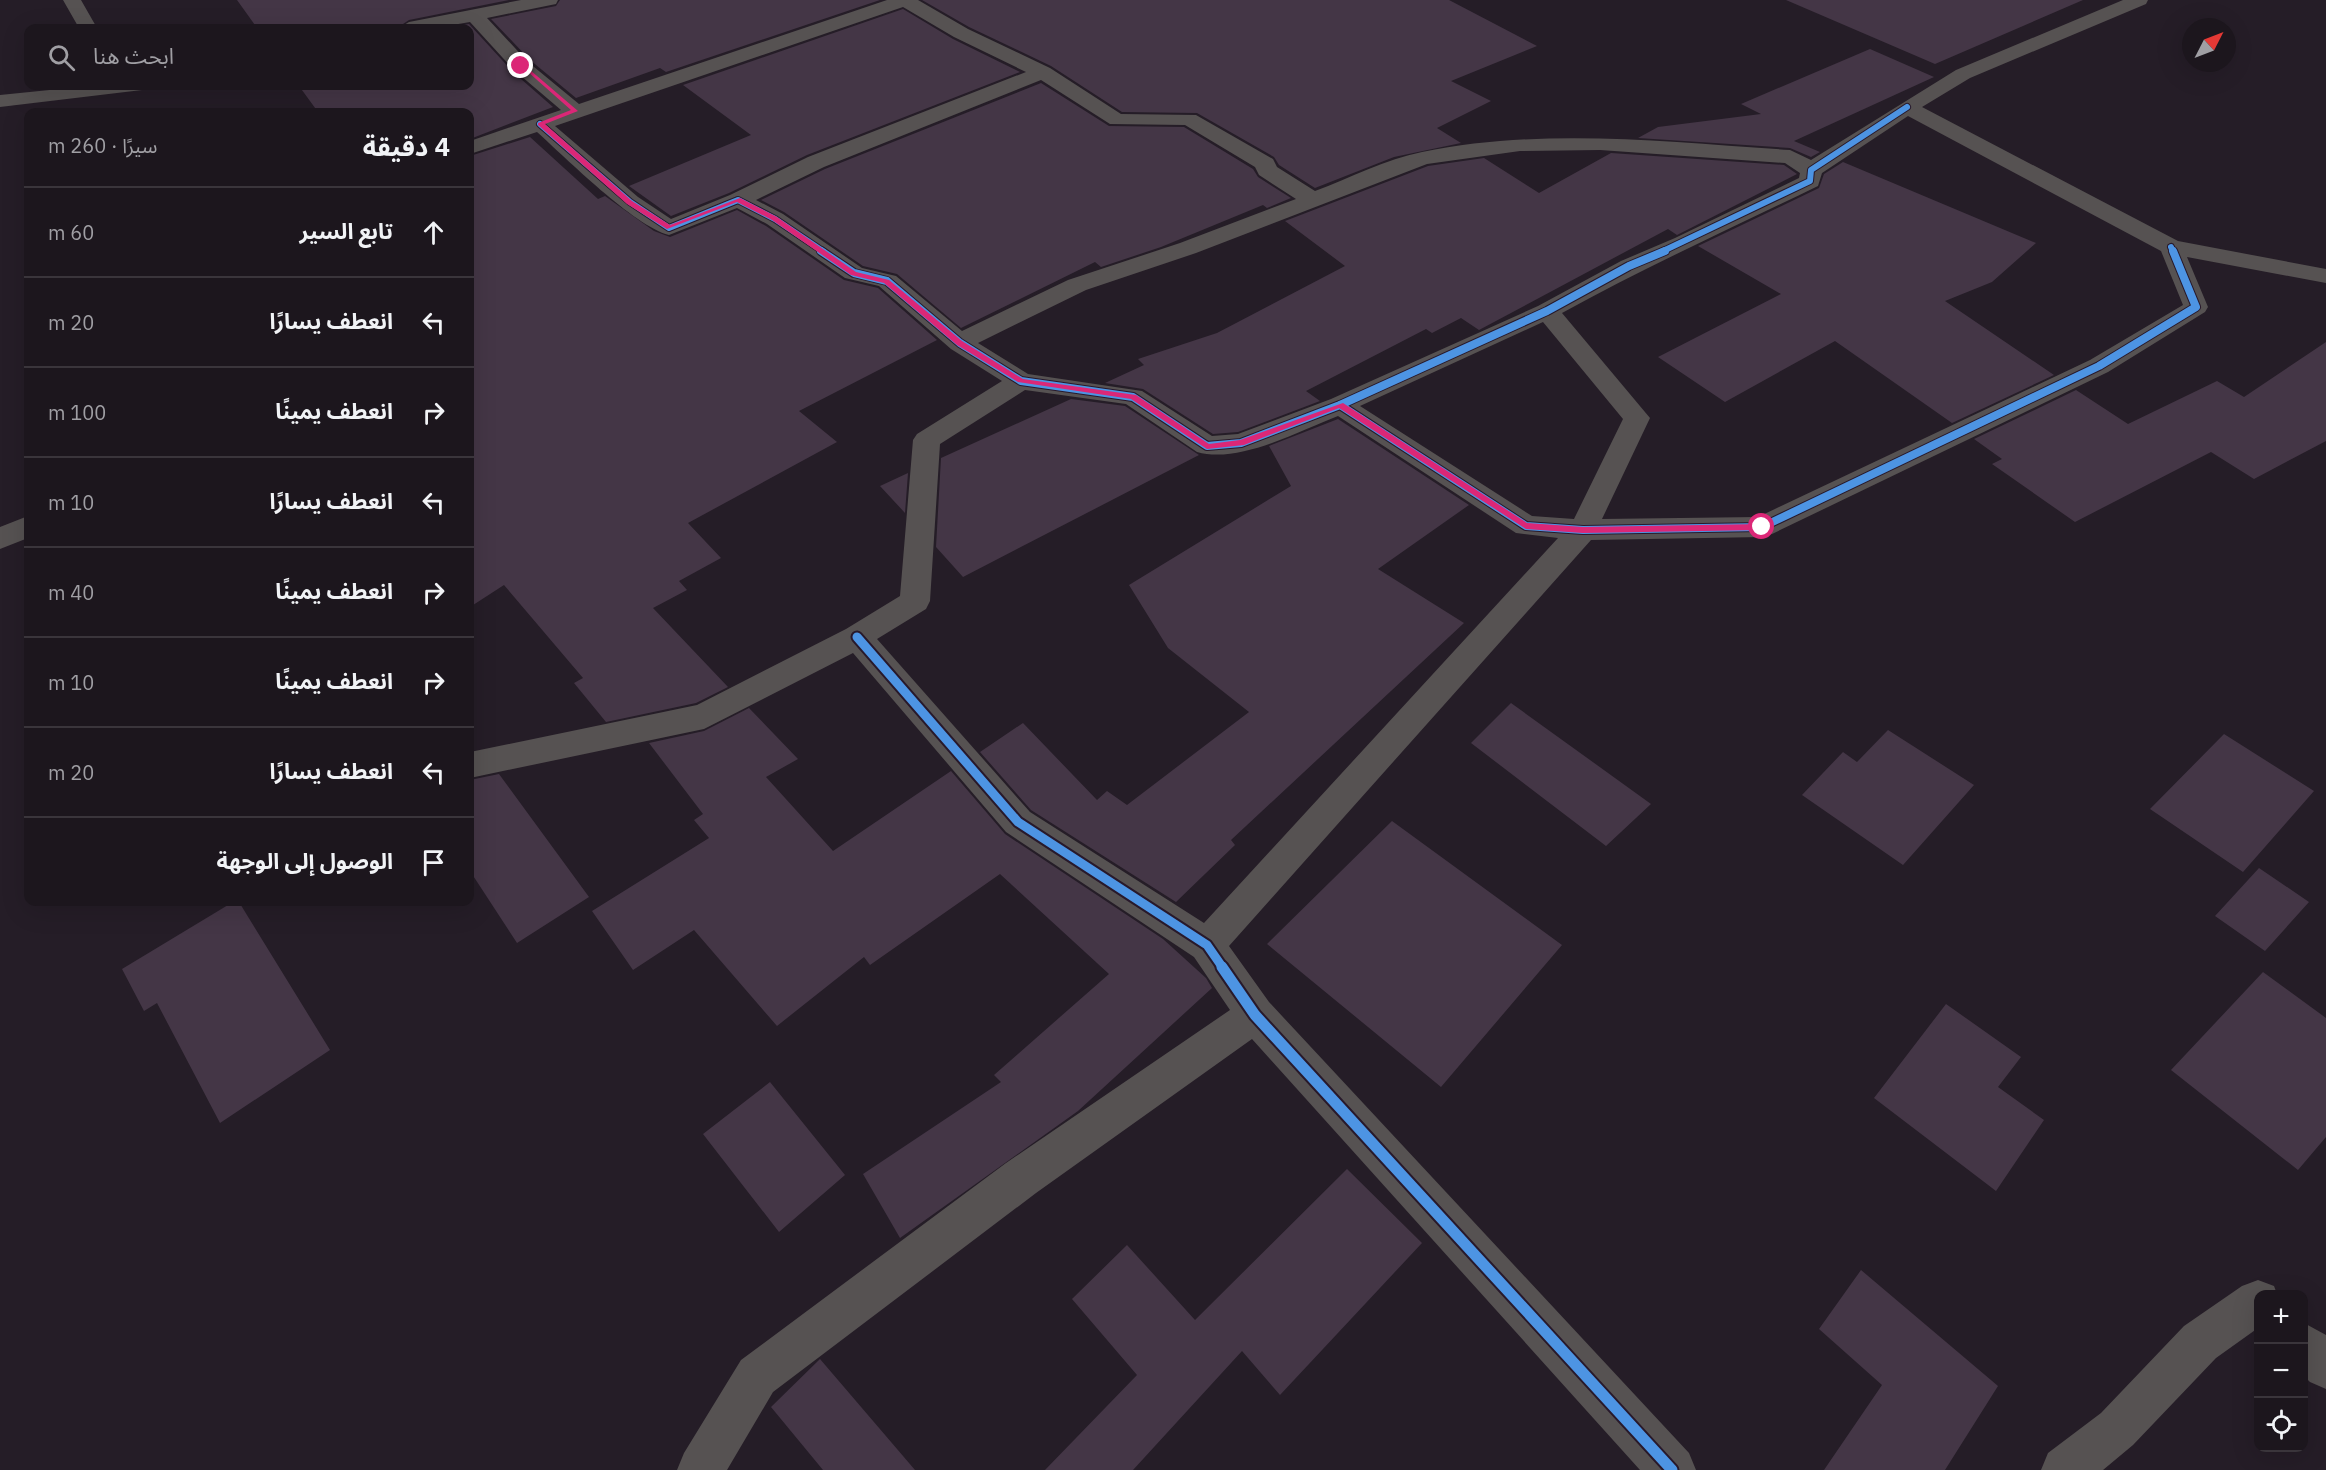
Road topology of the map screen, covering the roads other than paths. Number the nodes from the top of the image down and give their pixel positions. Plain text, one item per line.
1 (72, 0) edge
2 (549, 0) edge
3 (2139, 0) edge
4 (474, 15) junction
5 (86, 24) edge
6 (429, 24) edge
7 (1043, 72) junction
8 (90, 90) edge
9 (111, 90) edge
10 (0, 101) edge
11 (1907, 107) junction
12 (108, 108) edge
13 (575, 111) junction
14 (540, 124) junction
15 (474, 147) edge
16 (1811, 170) junction
17 (738, 200) junction
18 (1313, 200) junction
19 (2171, 247) junction
20 (2326, 276) edge
21 (1547, 311) junction
22 (960, 343) junction
23 (1021, 381) junction
24 (1340, 405) junction
25 (24, 528) edge
26 (1583, 530) junction
27 (0, 539) edge
28 (857, 637) junction
29 (474, 764) edge
30 (1207, 945) junction
31 (1255, 1015) junction
32 (2254, 1305) edge
33 (2308, 1348) edge
34 (2326, 1366) edge
35 (701, 1470) edge
36 (1672, 1470) edge
37 (2065, 1470) edge

1 - 5 street
2 - 4 street
3 - 11 street
4 - 6 street
4 - 13 street
7 - 13 street
7 - 17 street
7 - 18 street
8 - 10 street
9 - 12 street
11 - 16 street
11 - 19 street
13 - 14 street
14 - 15 street
14 - 17 street
16 - 18 street
16 - 21 street
17 - 22 street
18 - 22 street
19 - 20 street
19 - 26 street
21 - 24 street
21 - 26 street
22 - 23 street
23 - 24 street
23 - 28 street
24 - 26 street
25 - 27 street
26 - 30 street
28 - 29 street
28 - 30 street
30 - 31 street
31 - 35 street
31 - 36 street
32 - 37 street
33 - 34 street

